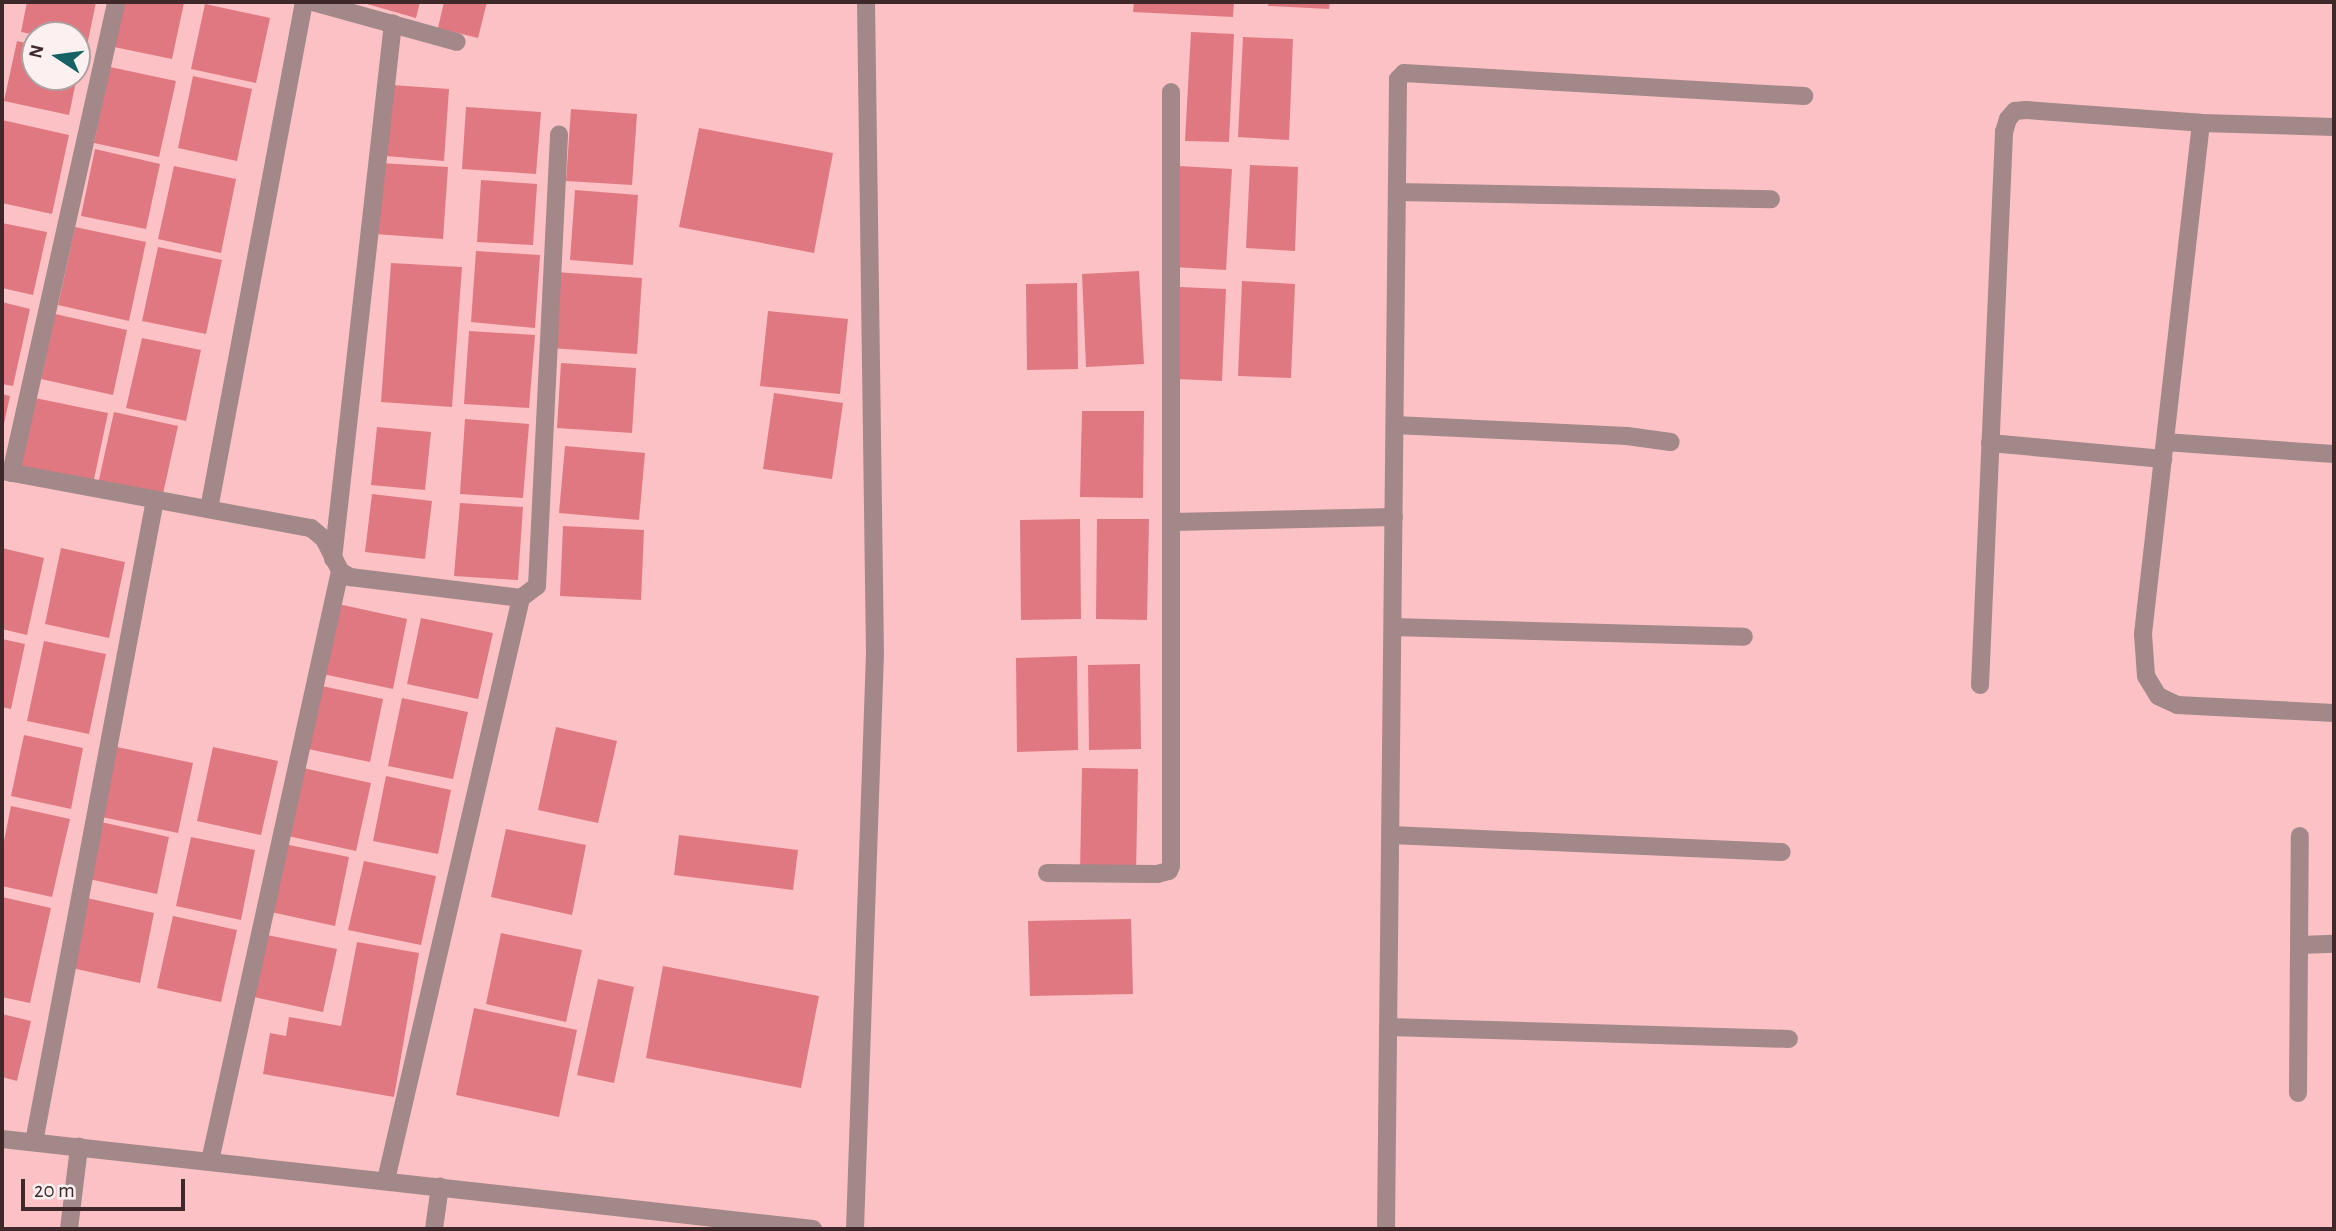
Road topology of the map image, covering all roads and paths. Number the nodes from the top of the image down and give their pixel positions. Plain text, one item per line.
1 (116, 2) edge
2 (304, 2) edge
3 (313, 2) edge
4 (866, 2) edge
5 (393, 23) junction
6 (457, 41) dead end
7 (1171, 92) dead end
8 (1804, 96) dead end
9 (2201, 122) junction
10 (2334, 127) edge
11 (559, 135) dead end
12 (1398, 192) junction
13 (1771, 199) dead end
14 (1395, 425) junction
15 (1671, 442) dead end
16 (1990, 443) junction
17 (2164, 450) junction
18 (2334, 454) edge
19 (6, 472) edge
20 (155, 500) junction
21 (209, 509) junction
22 (1394, 517) junction
23 (1173, 522) junction
24 (336, 567) junction
25 (521, 598) junction
26 (1392, 626) junction
27 (1744, 637) dead end
28 (1980, 685) dead end
29 (2334, 713) edge
30 (1391, 835) junction
31 (2301, 836) dead end
32 (1782, 852) dead end
33 (1047, 873) dead end
34 (2334, 944) edge
35 (2300, 945) junction
36 (1388, 1027) junction
37 (1789, 1039) dead end
38 (2298, 1093) dead end
39 (2, 1139) edge
40 (34, 1142) junction
41 (79, 1147) junction
42 (210, 1161) junction
43 (386, 1180) junction
44 (440, 1186) junction
45 (69, 1229) edge
46 (434, 1229) edge
47 (813, 1229) edge
48 (855, 1229) edge
49 (1387, 1229) edge

1 - 19 street
2 - 21 street
3 - 5 street
4 - 48 street
5 - 6 street
5 - 24 street
7 - 23 street
8 - 12 street
9 - 10 street
9 - 16 street
9 - 17 street
11 - 25 street
12 - 13 street
12 - 14 street
14 - 15 street
14 - 22 street
16 - 17 street
16 - 28 street
17 - 18 street
17 - 29 street
19 - 20 street
20 - 21 street
20 - 40 street
21 - 24 street
22 - 23 street
22 - 26 street
23 - 33 street
24 - 25 street
24 - 42 street
25 - 43 street
26 - 27 street
26 - 30 street
30 - 32 street
30 - 36 street
31 - 35 street
34 - 35 street
35 - 38 street
36 - 37 street
36 - 49 street
39 - 40 street
40 - 41 street
41 - 42 street
41 - 45 street
42 - 43 street
43 - 44 street
44 - 46 street
44 - 47 street

